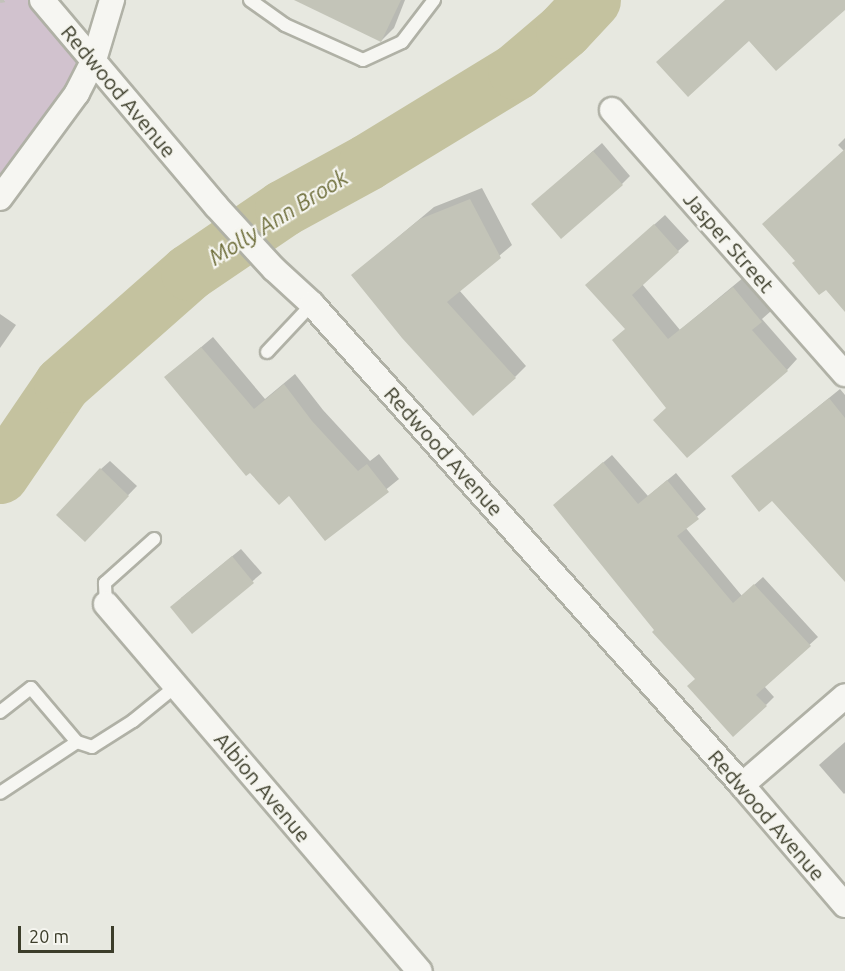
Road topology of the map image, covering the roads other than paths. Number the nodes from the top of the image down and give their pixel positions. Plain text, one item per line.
1 (42, 0) edge
2 (112, 0) edge
3 (250, 0) edge
4 (434, 0) edge
5 (94, 60) junction
6 (612, 110) dead end
7 (0, 198) edge
8 (312, 304) junction
9 (267, 352) dead end
10 (845, 374) edge
11 (154, 539) dead end
12 (106, 604) joint
13 (176, 686) junction
14 (845, 696) edge
15 (0, 712) edge
16 (77, 742) junction
17 (742, 785) junction
18 (0, 794) edge
19 (845, 905) edge
20 (420, 971) edge

1 - 5 street, Redwood Avenue
2 - 5 street
3 - 4 lane
5 - 7 street
5 - 8 street, Redwood Avenue
6 - 10 street, Jasper Street
8 - 9 lane
8 - 17 street, Redwood Avenue
11 - 12 lane
12 - 13 street, Albion Avenue
13 - 16 lane
13 - 20 street, Albion Avenue
14 - 17 street
15 - 16 lane
16 - 18 lane
17 - 19 street, Redwood Avenue

